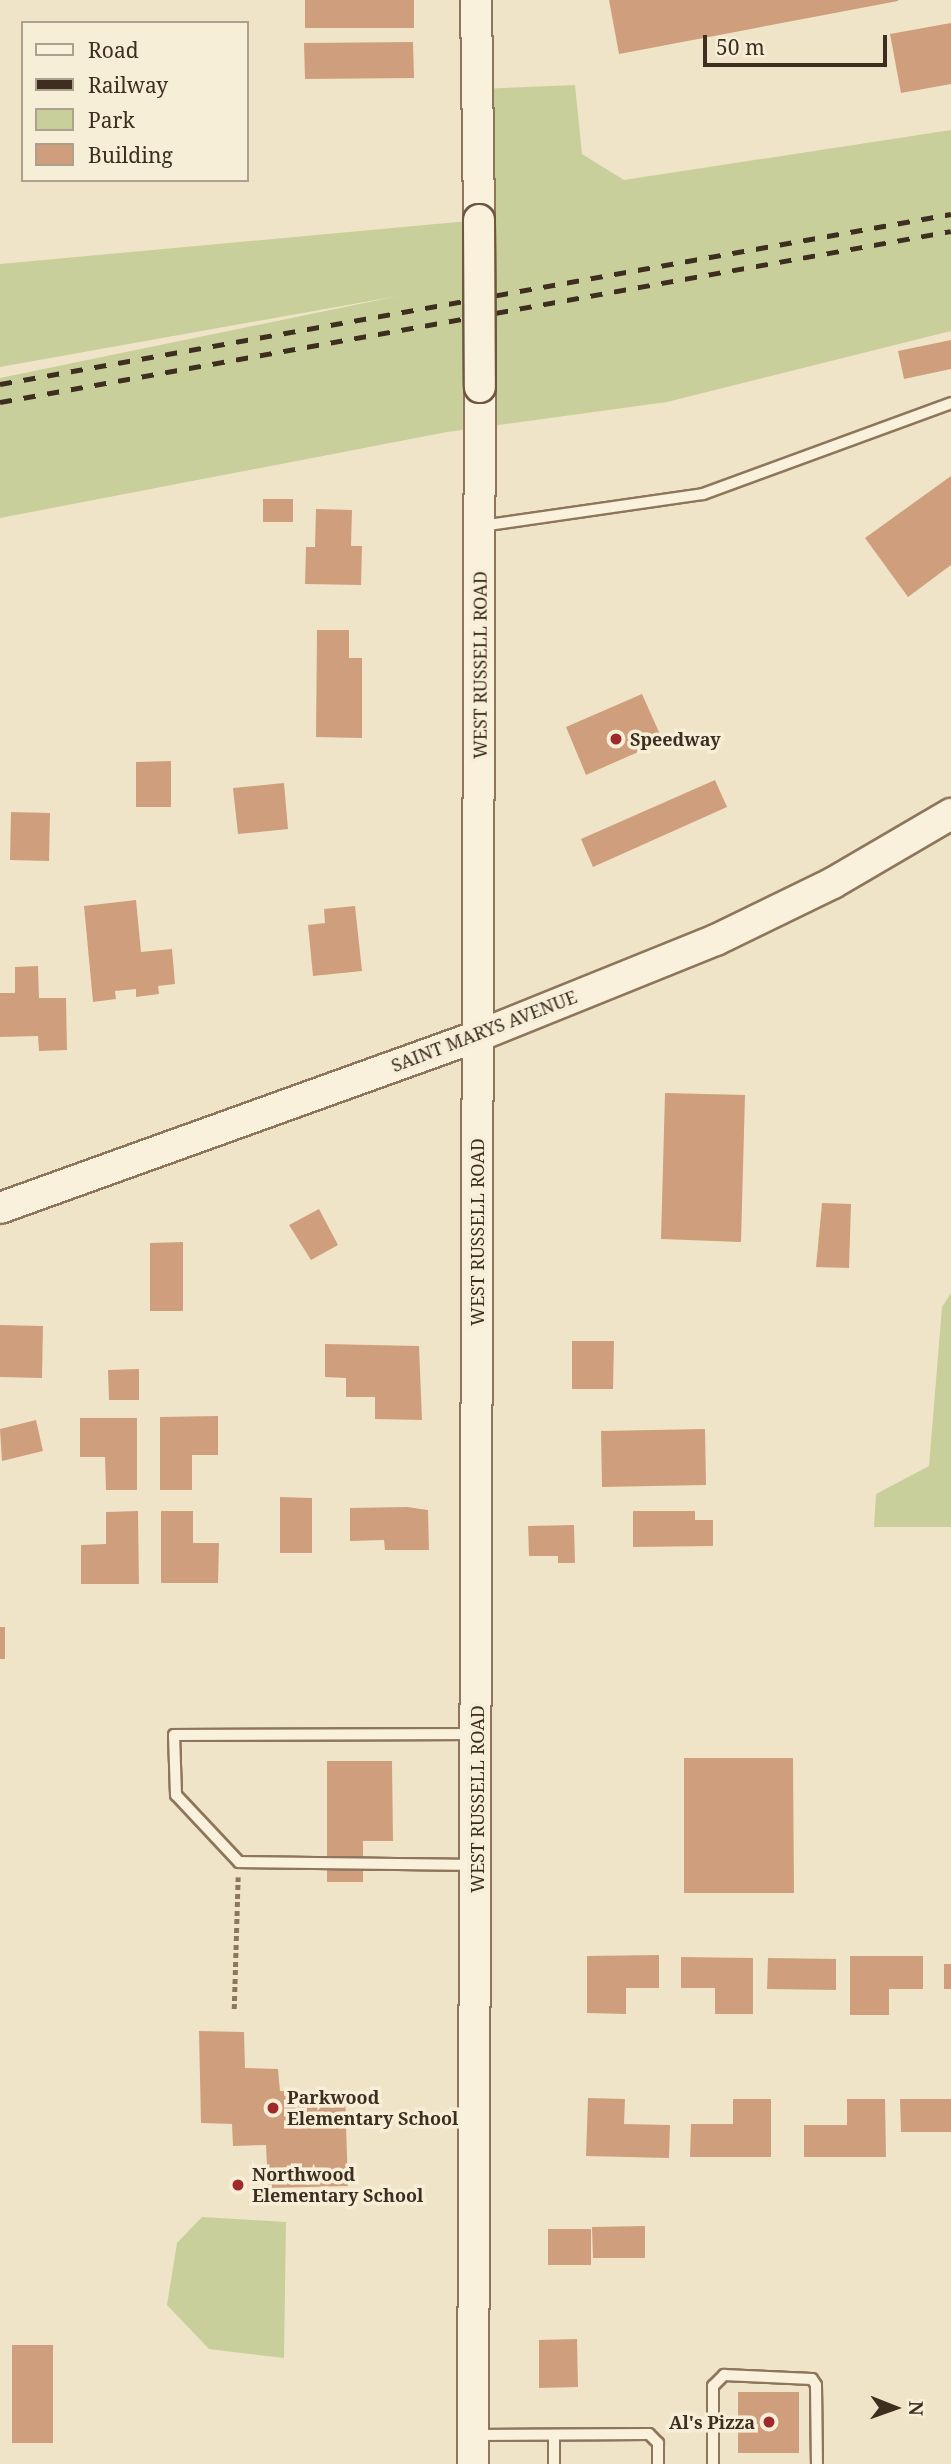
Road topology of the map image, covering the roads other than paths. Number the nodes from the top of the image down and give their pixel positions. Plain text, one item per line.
1 (477, 0) edge
2 (951, 402) edge
3 (481, 526) junction
4 (951, 814) edge
5 (478, 1036) junction
6 (0, 1208) edge
7 (478, 1734) junction
8 (478, 1865) junction
9 (554, 2435) junction
10 (473, 2449) edge
11 (554, 2464) edge
12 (658, 2464) edge
13 (713, 2464) edge
14 (817, 2464) edge

1 - 3 main road, WEST RUSSELL ROAD, bridge
2 - 3 lane
3 - 5 main road, WEST RUSSELL ROAD
4 - 5 main road, SAINT MARYS AVENUE
5 - 6 main road, SAINT MARYS AVENUE
5 - 7 main road, WEST RUSSELL ROAD
7 - 8 main road, WEST RUSSELL ROAD
7 - 8 lane
8 - 10 main road, WEST RUSSELL ROAD
9 - 10 lane
9 - 11 lane
9 - 12 lane
13 - 14 lane

